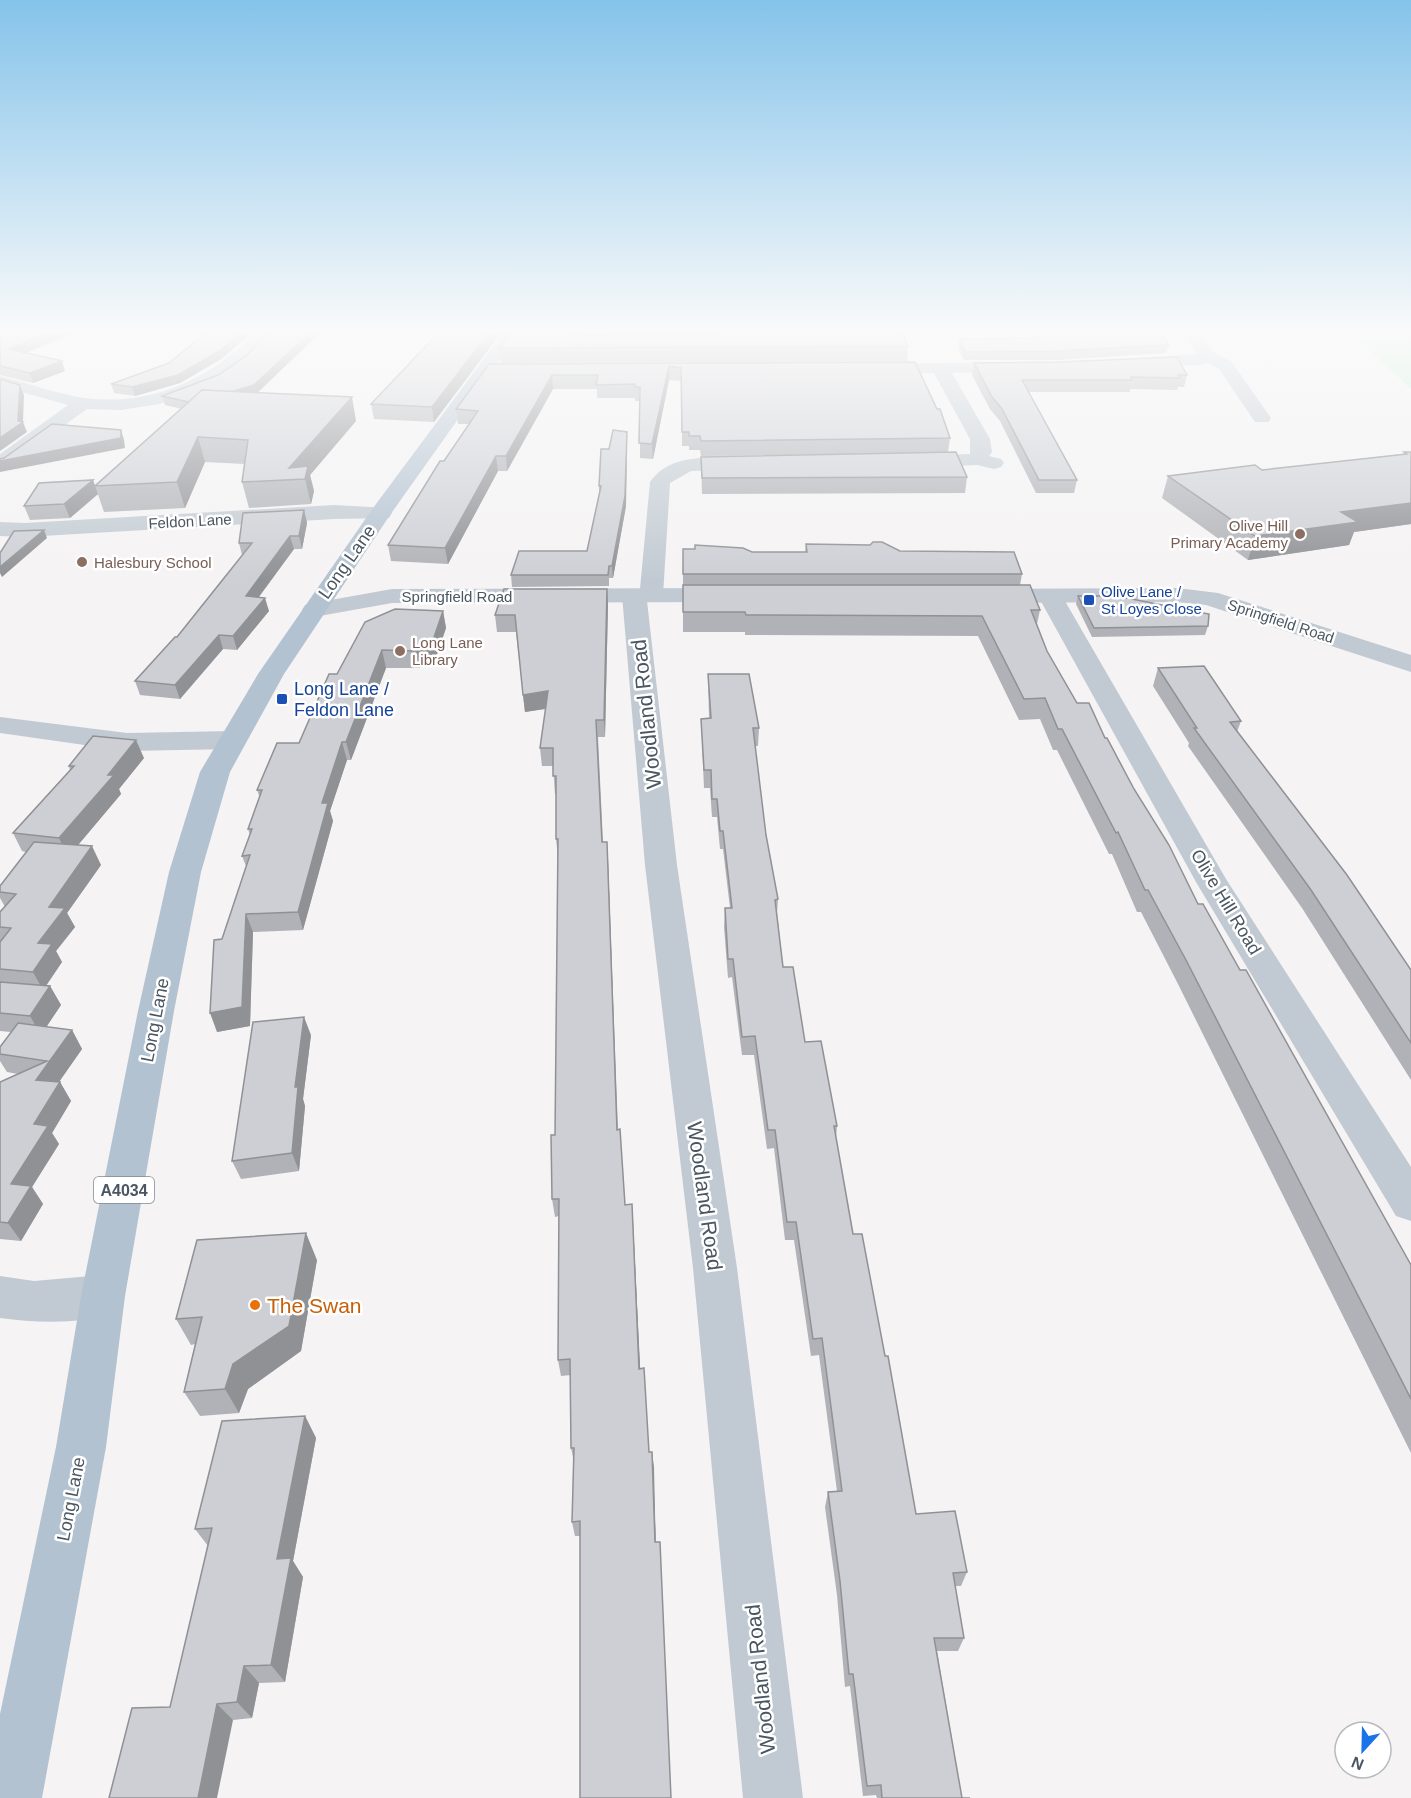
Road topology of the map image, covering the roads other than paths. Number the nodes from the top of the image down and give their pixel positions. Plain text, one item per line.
1 (69, 413) edge
2 (453, 413) edge
3 (965, 413) edge
4 (1258, 413) edge
5 (1262, 418) dead end
6 (894, 462) edge
7 (0, 463) edge
8 (766, 464) edge
9 (381, 513) junction
10 (0, 529) edge
11 (643, 595) junction
12 (752, 595) edge
13 (966, 596) edge
14 (1050, 596) junction
15 (323, 597) junction
16 (1411, 664) edge
17 (0, 725) edge
18 (233, 740) junction
19 (1411, 1203) edge
20 (103, 1296) junction
21 (0, 1297) edge
22 (12, 1798) edge
23 (773, 1798) edge

1 - 7 street
2 - 9 main road, Long Lane / A4034
3 - 6 street
4 - 5 street
8 - 11 street, Woodland Road
9 - 10 street, Feldon Lane
9 - 15 main road, Long Lane / A4034
11 - 12 street, Springfield Road
11 - 15 street, Springfield Road
11 - 23 street, Woodland Road
13 - 14 street, Springfield Road
14 - 16 street, Springfield Road
14 - 19 street, Olive Hill Road
15 - 18 main road, Long Lane / A4034
17 - 18 street
18 - 20 main road, Long Lane / A4034
20 - 21 street
20 - 22 main road, Long Lane / A4034

